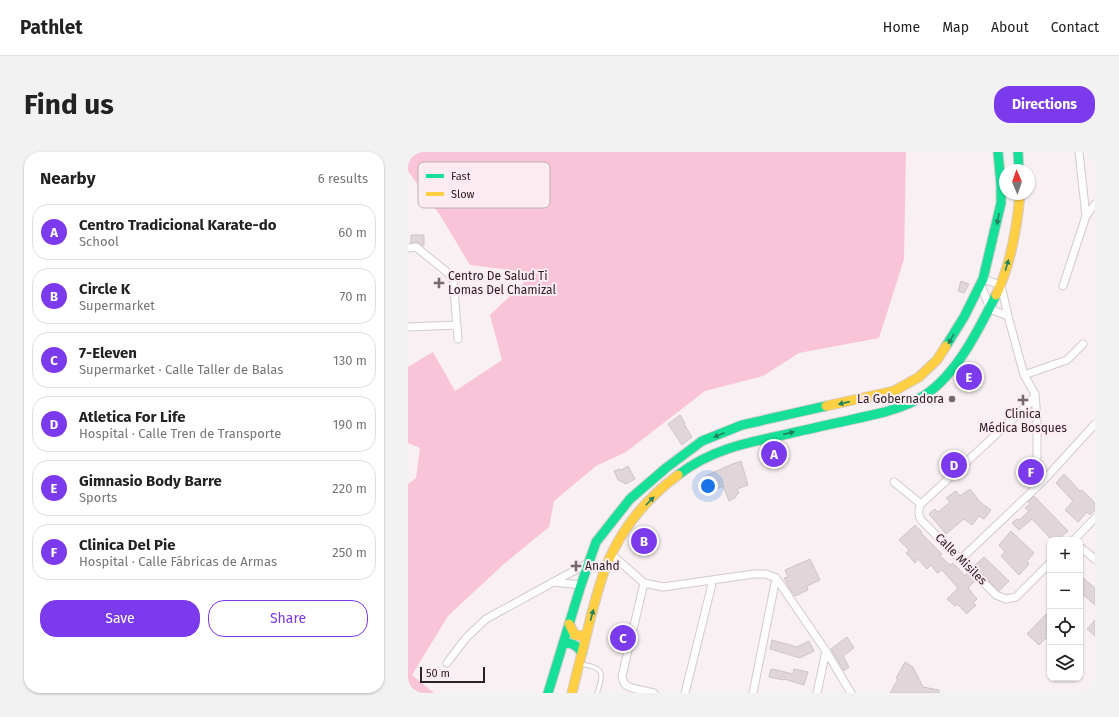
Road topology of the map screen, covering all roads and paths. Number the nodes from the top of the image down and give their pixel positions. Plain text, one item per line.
1 (998, 152) edge
2 (1018, 152) edge
3 (1079, 152) edge
4 (1019, 164) edge
5 (1020, 200) edge
6 (1095, 204) edge
7 (1086, 216) junction
8 (408, 248) edge
9 (982, 282) junction
10 (1001, 284) junction
11 (1063, 286) dead end
12 (970, 305) junction
13 (989, 310) junction
14 (1008, 316) junction
15 (456, 325) junction
16 (408, 327) edge
17 (458, 339) dead end
18 (1083, 344) dead end
19 (1024, 375) junction
20 (1035, 394) junction
21 (772, 419) junction
22 (749, 424) junction
23 (1095, 424) edge
24 (773, 437) junction
25 (754, 440) junction
26 (1043, 481) junction
27 (894, 482) dead end
28 (921, 504) junction
29 (1095, 518) edge
30 (1077, 537) edge
31 (1083, 549) edge
32 (611, 554) junction
33 (962, 559) junction
34 (1095, 559) edge
35 (590, 562) junction
36 (1047, 566) edge
37 (776, 578) junction
38 (713, 580) junction
39 (553, 582) junction
40 (644, 583) junction
41 (581, 585) junction
42 (569, 624) junction
43 (586, 636) junction
44 (562, 645) junction
45 (826, 651) junction
46 (582, 653) junction
47 (447, 664) dead end
48 (580, 664) junction
49 (548, 693) edge
50 (572, 693) edge
51 (597, 693) edge
52 (654, 693) edge
53 (685, 693) edge
54 (753, 693) edge
55 (817, 693) edge
56 (851, 693) edge

1 -> 9 main road
2 - 4 main road
3 - 7 street
10 -> 5 main road
6 - 7 street
7 - 11 street
8 - 15 street
9 - 10 street
9 - 12 main road
9 - 13 street
10 - 13 main road
10 - 14 street
12 - 13 main road
12 -> 21 main road
13 - 14 street
24 -> 13 main road
14 - 19 street
15 - 16 street
15 - 17 street
18 - 19 street
19 - 20 street
20 - 26 street
20 - 28 street
21 - 22 main road
21 - 24 main road
22 - 25 main road
22 -> 35 main road
23 - 26 street
24 - 25 main road
32 -> 25 main road
26 - 33 street
27 - 28 street
28 - 33 street, Calle Misiles
29 - 30 street
31 - 34 street
32 - 40 street
43 -> 32 main road
33 - 36 street, Calle Misiles
35 - 39 street
35 - 41 main road
37 - 38 street
37 - 45 street
37 - 54 street
38 - 40 street
38 - 53 street
39 - 41 street
39 - 47 street
40 - 52 street
41 - 42 main road
42 - 43 main road
42 - 44 main road
43 - 46 main road
44 - 46 main road
44 - 49 main road
45 - 55 street
45 - 56 street
46 - 48 main road
48 - 50 main road
48 - 51 lane

